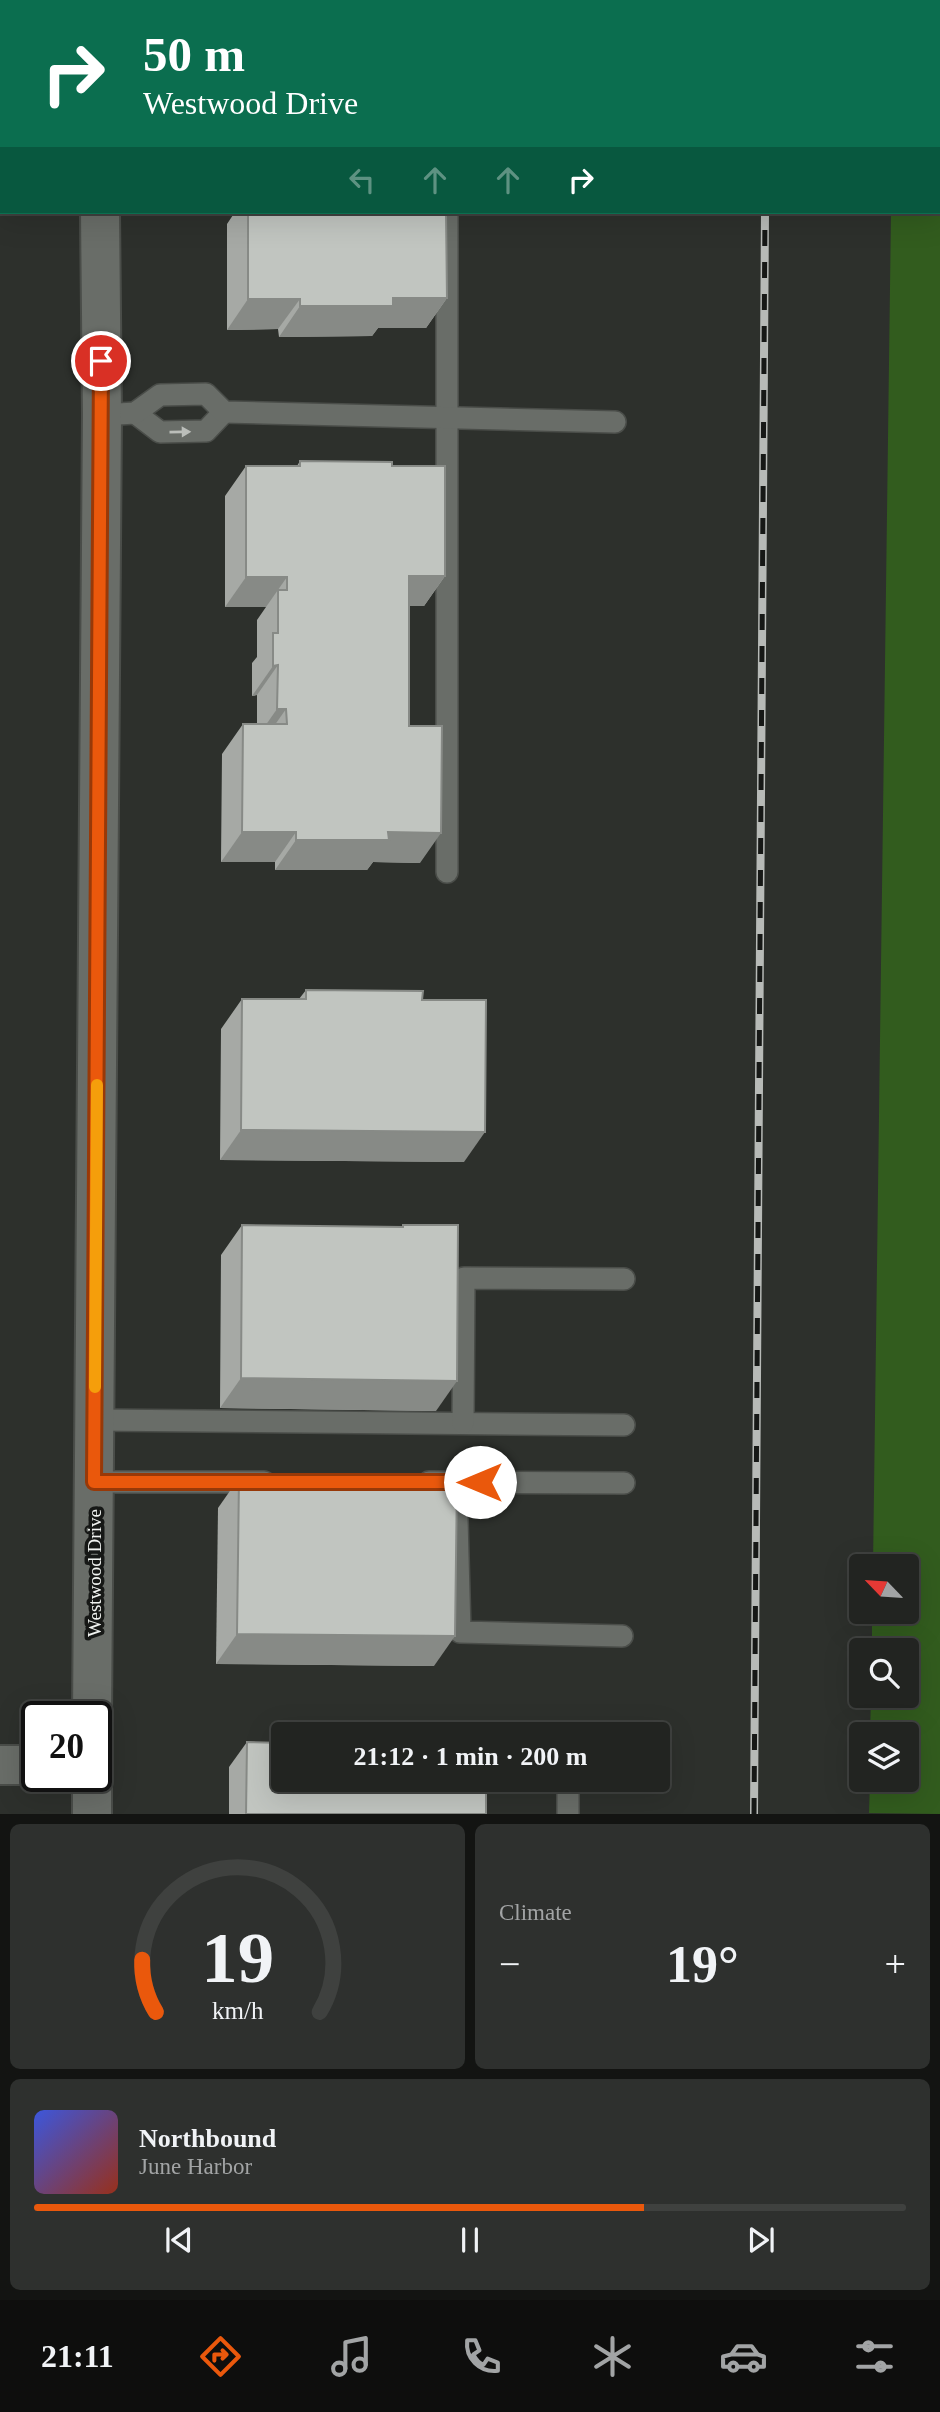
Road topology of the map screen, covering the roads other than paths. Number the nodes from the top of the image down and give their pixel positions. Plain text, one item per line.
1 (100, 214) edge
2 (447, 214) edge
3 (224, 412) junction
4 (118, 414) junction
5 (446, 417) junction
6 (615, 422) dead end
7 (447, 872) dead end
8 (624, 1279) dead end
9 (94, 1420) junction
10 (463, 1423) junction
11 (624, 1424) dead end
12 (94, 1482) junction
13 (290, 1482) edge
14 (414, 1482) edge
15 (456, 1482) junction
16 (624, 1483) dead end
17 (622, 1636) dead end
18 (92, 1701) edge
19 (0, 1765) edge
20 (21, 1765) edge
21 (92, 1792) edge
22 (568, 1792) edge
23 (92, 1814) edge
24 (568, 1814) edge

1 - 4 street, Westwood Drive
2 - 5 lane
3 - 4 lane
4 -> 3 lane
3 - 5 lane
4 - 9 street, Westwood Drive
5 - 6 lane
5 - 7 lane
8 - 10 lane
9 - 10 lane
9 - 12 street, Westwood Drive
10 - 11 lane
12 - 13 lane
12 - 18 street, Westwood Drive
14 - 15 lane
15 - 16 lane
15 - 17 lane
19 - 20 street
21 - 23 street
22 - 24 lane

